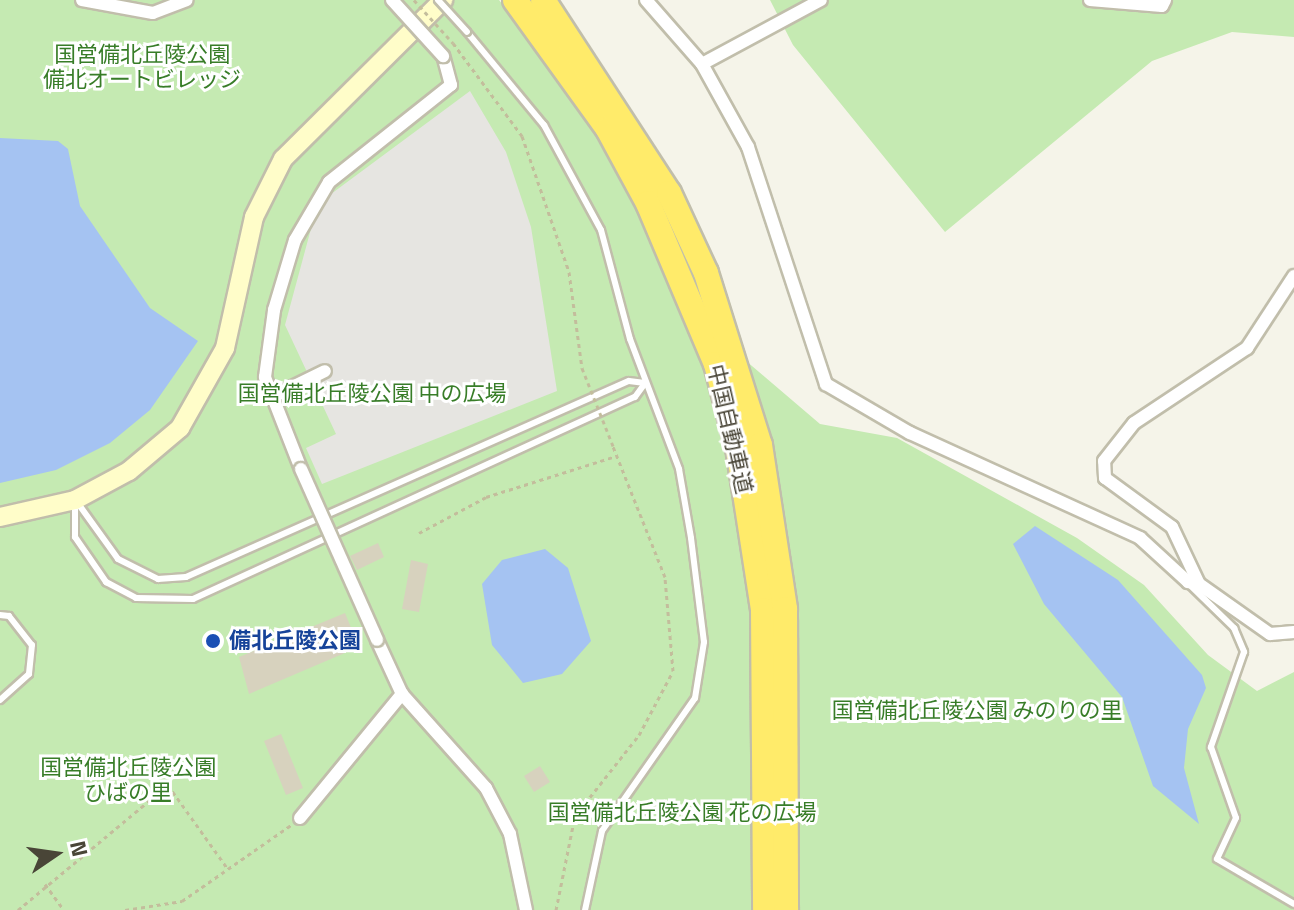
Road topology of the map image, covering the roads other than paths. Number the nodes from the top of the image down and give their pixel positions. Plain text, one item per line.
1 (82, 0) edge
2 (187, 0) edge
3 (392, 0) edge
4 (441, 0) edge
5 (543, 0) edge
6 (646, 0) edge
7 (821, 0) edge
8 (1090, 0) edge
9 (1165, 0) edge
10 (516, 2) edge
11 (702, 64) junction
12 (1294, 276) edge
13 (325, 371) dead end
14 (645, 383) junction
15 (270, 398) junction
16 (75, 500) junction
17 (0, 517) edge
18 (1194, 583) junction
19 (0, 615) edge
20 (1294, 632) edge
21 (402, 694) junction
22 (0, 700) edge
23 (300, 818) road end
24 (1294, 904) edge
25 (526, 910) edge
26 (585, 910) edge
27 (765, 910) edge
28 (786, 910) edge

1 - 2 street
3 - 15 street, bridge
4 - 14 lane, bridge
4 - 16 street
5 - 28 highway, 中国自動車道
6 - 11 street
7 - 11 street
8 - 9 street
10 - 27 highway, 中国自動車道
11 - 18 street
12 - 18 street
13 - 15 street
14 - 16 lane
14 - 16 lane
14 - 26 lane
15 - 21 street, bridge
16 - 17 street
18 - 20 street
18 - 24 lane
19 - 22 lane
21 - 23 street
21 - 25 street

